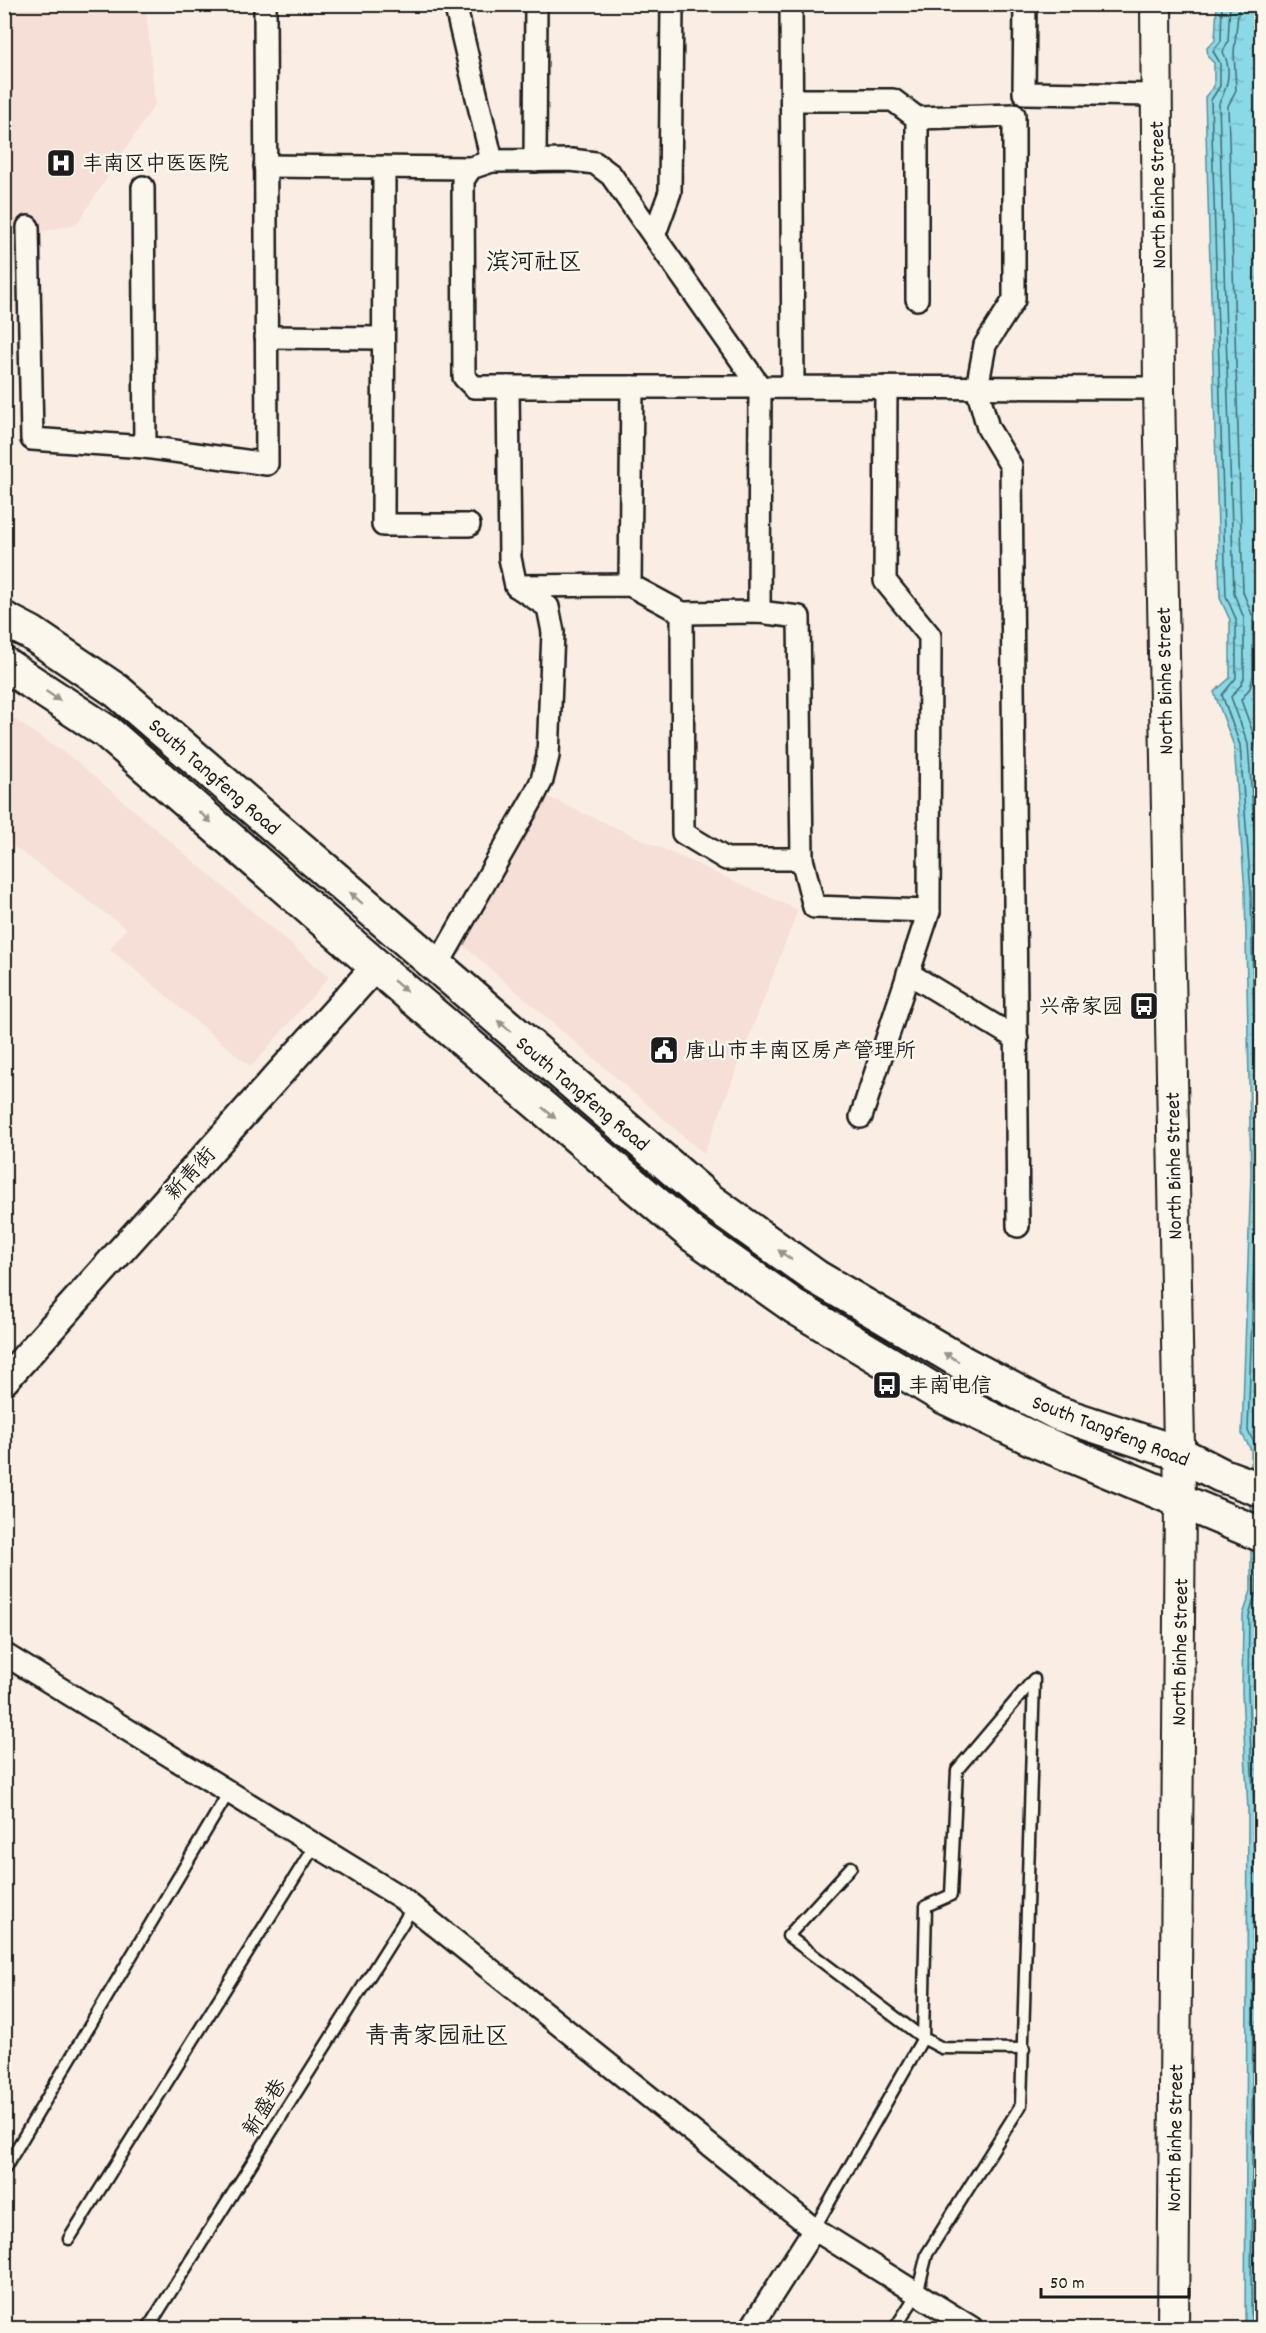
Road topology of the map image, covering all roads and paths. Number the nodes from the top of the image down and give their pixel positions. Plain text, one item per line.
1 (265, 4) edge
2 (454, 4) edge
3 (536, 4) edge
4 (672, 4) edge
5 (792, 4) edge
6 (1025, 4) edge
7 (1156, 4) edge
8 (1156, 95) junction
9 (792, 100) junction
10 (917, 118) junction
11 (492, 161) junction
12 (535, 161) junction
13 (265, 166) junction
14 (384, 167) junction
15 (471, 168) junction
16 (143, 187) dead end
17 (28, 227) dead end
18 (654, 236) junction
19 (917, 298) dead end
20 (266, 337) junction
21 (383, 338) junction
22 (508, 387) junction
23 (632, 387) junction
24 (760, 387) junction
25 (793, 387) junction
26 (886, 387) junction
27 (977, 388) junction
28 (1159, 388) junction
29 (145, 447) junction
30 (469, 525) dead end
31 (630, 585) junction
32 (516, 586) junction
33 (759, 612) junction
34 (682, 613) junction
35 (4, 619) edge
36 (4, 664) edge
37 (802, 859) junction
38 (929, 911) junction
39 (376, 966) junction
40 (436, 968) junction
41 (908, 973) junction
42 (1017, 1039) junction
43 (861, 1117) dead end
44 (1018, 1227) dead end
45 (4, 1381) edge
46 (1178, 1453) junction
47 (1262, 1490) edge
48 (1180, 1499) junction
49 (1262, 1535) edge
50 (4, 1654) edge
51 (229, 1792) junction
52 (315, 1845) junction
53 (851, 1867) dead end
54 (413, 1907) junction
55 (923, 2038) junction
56 (1024, 2049) junction
57 (4, 2170) edge
58 (814, 2229) junction
59 (69, 2239) dead end
60 (917, 2294) junction
61 (148, 2328) edge
62 (751, 2328) edge
63 (896, 2328) edge
64 (972, 2328) edge
65 (1173, 2328) edge

1 - 13 street
2 - 11 street
3 - 12 street
4 - 18 street
5 - 9 street
6 - 8 street
7 - 8 main road, North Binhe Street
8 - 28 main road, North Binhe Street
9 - 10 street
9 - 25 street
10 - 19 street
10 - 27 street
11 - 12 street
11 - 15 street
12 - 18 street
13 - 14 street
13 - 20 street
14 - 15 street
14 - 21 street
15 - 22 street
16 - 29 street
17 - 29 street
18 - 24 street
20 - 21 street
20 - 29 street
21 - 30 street
22 - 23 street
22 - 32 street
23 - 24 street
23 - 31 street
24 - 25 street
24 - 33 street
25 - 26 street
26 - 27 street
26 - 38 street
27 - 28 street
27 - 42 street
28 - 46 main road, North Binhe Street
31 - 32 street
31 - 34 street
32 - 40 street
33 - 34 street
33 - 37 street
34 - 37 street
40 -> 35 main road, South Tangfeng Road
36 -> 39 main road, South Tangfeng Road
37 - 38 street
38 - 41 street
39 - 45 street, 新青街
39 -> 48 main road, South Tangfeng Road
46 -> 40 main road, South Tangfeng Road
41 - 42 street
41 - 43 street
42 - 44 street
46 - 47 main road, South Tangfeng Road
46 - 48 main road, North Binhe Street
48 - 49 main road, South Tangfeng Road
48 - 65 main road, North Binhe Street
50 - 51 street
51 - 52 street
51 - 57 lane
52 - 54 street
52 - 59 lane
53 - 55 lane
54 - 58 street
54 - 61 lane, 新盛巷
55 - 56 lane
55 - 56 lane
55 - 58 lane
56 - 60 lane
58 - 60 street
58 - 62 street
60 - 63 lane
60 - 64 street

